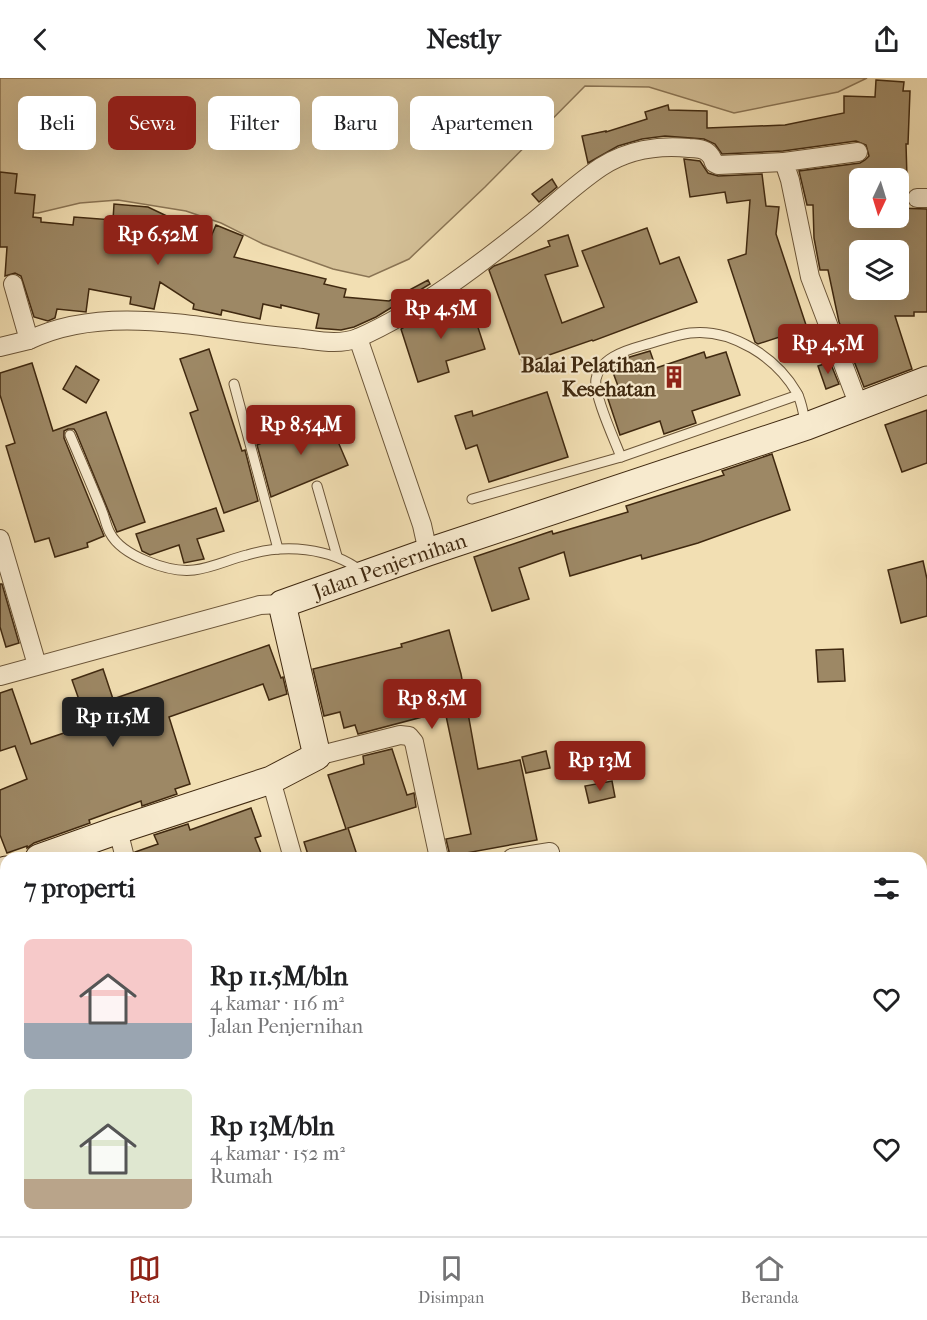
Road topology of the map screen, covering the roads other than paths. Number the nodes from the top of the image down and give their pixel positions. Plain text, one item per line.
1 (858, 152) dead end
2 (784, 162) junction
3 (13, 284) dead end
4 (358, 338) junction
5 (29, 340) junction
6 (0, 347) edge
7 (927, 380) edge
8 (234, 384) dead end
9 (798, 395) junction
10 (859, 406) junction
11 (807, 426) junction
12 (70, 435) dead end
13 (621, 458) junction
14 (317, 486) dead end
15 (472, 499) dead end
16 (0, 539) edge
17 (278, 549) junction
18 (428, 552) junction
19 (337, 556) junction
20 (365, 574) junction
21 (282, 604) junction
22 (36, 665) junction
23 (0, 676) edge
24 (317, 756) junction
25 (272, 780) junction
26 (118, 830) junction
27 (56, 852) edge
28 (124, 852) edge
29 (291, 852) edge
30 (438, 852) edge

1 - 2 street
2 - 4 street
2 - 10 street
3 - 5 street
4 - 5 street
4 - 18 street
5 - 6 street
7 - 10 street, Jalan Penjernihan
8 - 17 lane
9 - 11 lane
9 - 13 lane
9 - 13 lane
10 - 11 street, Jalan Penjernihan
11 - 18 street, Jalan Penjernihan
12 - 17 lane
13 - 15 lane
14 - 19 lane
16 - 22 street
17 - 19 lane
18 - 20 street, Jalan Penjernihan
19 - 20 lane
20 - 21 street, Jalan Penjernihan
21 - 22 street
21 - 24 street
22 - 23 street
24 - 25 street
24 - 30 street
25 - 26 street
25 - 29 street
26 - 27 street
26 - 28 street

